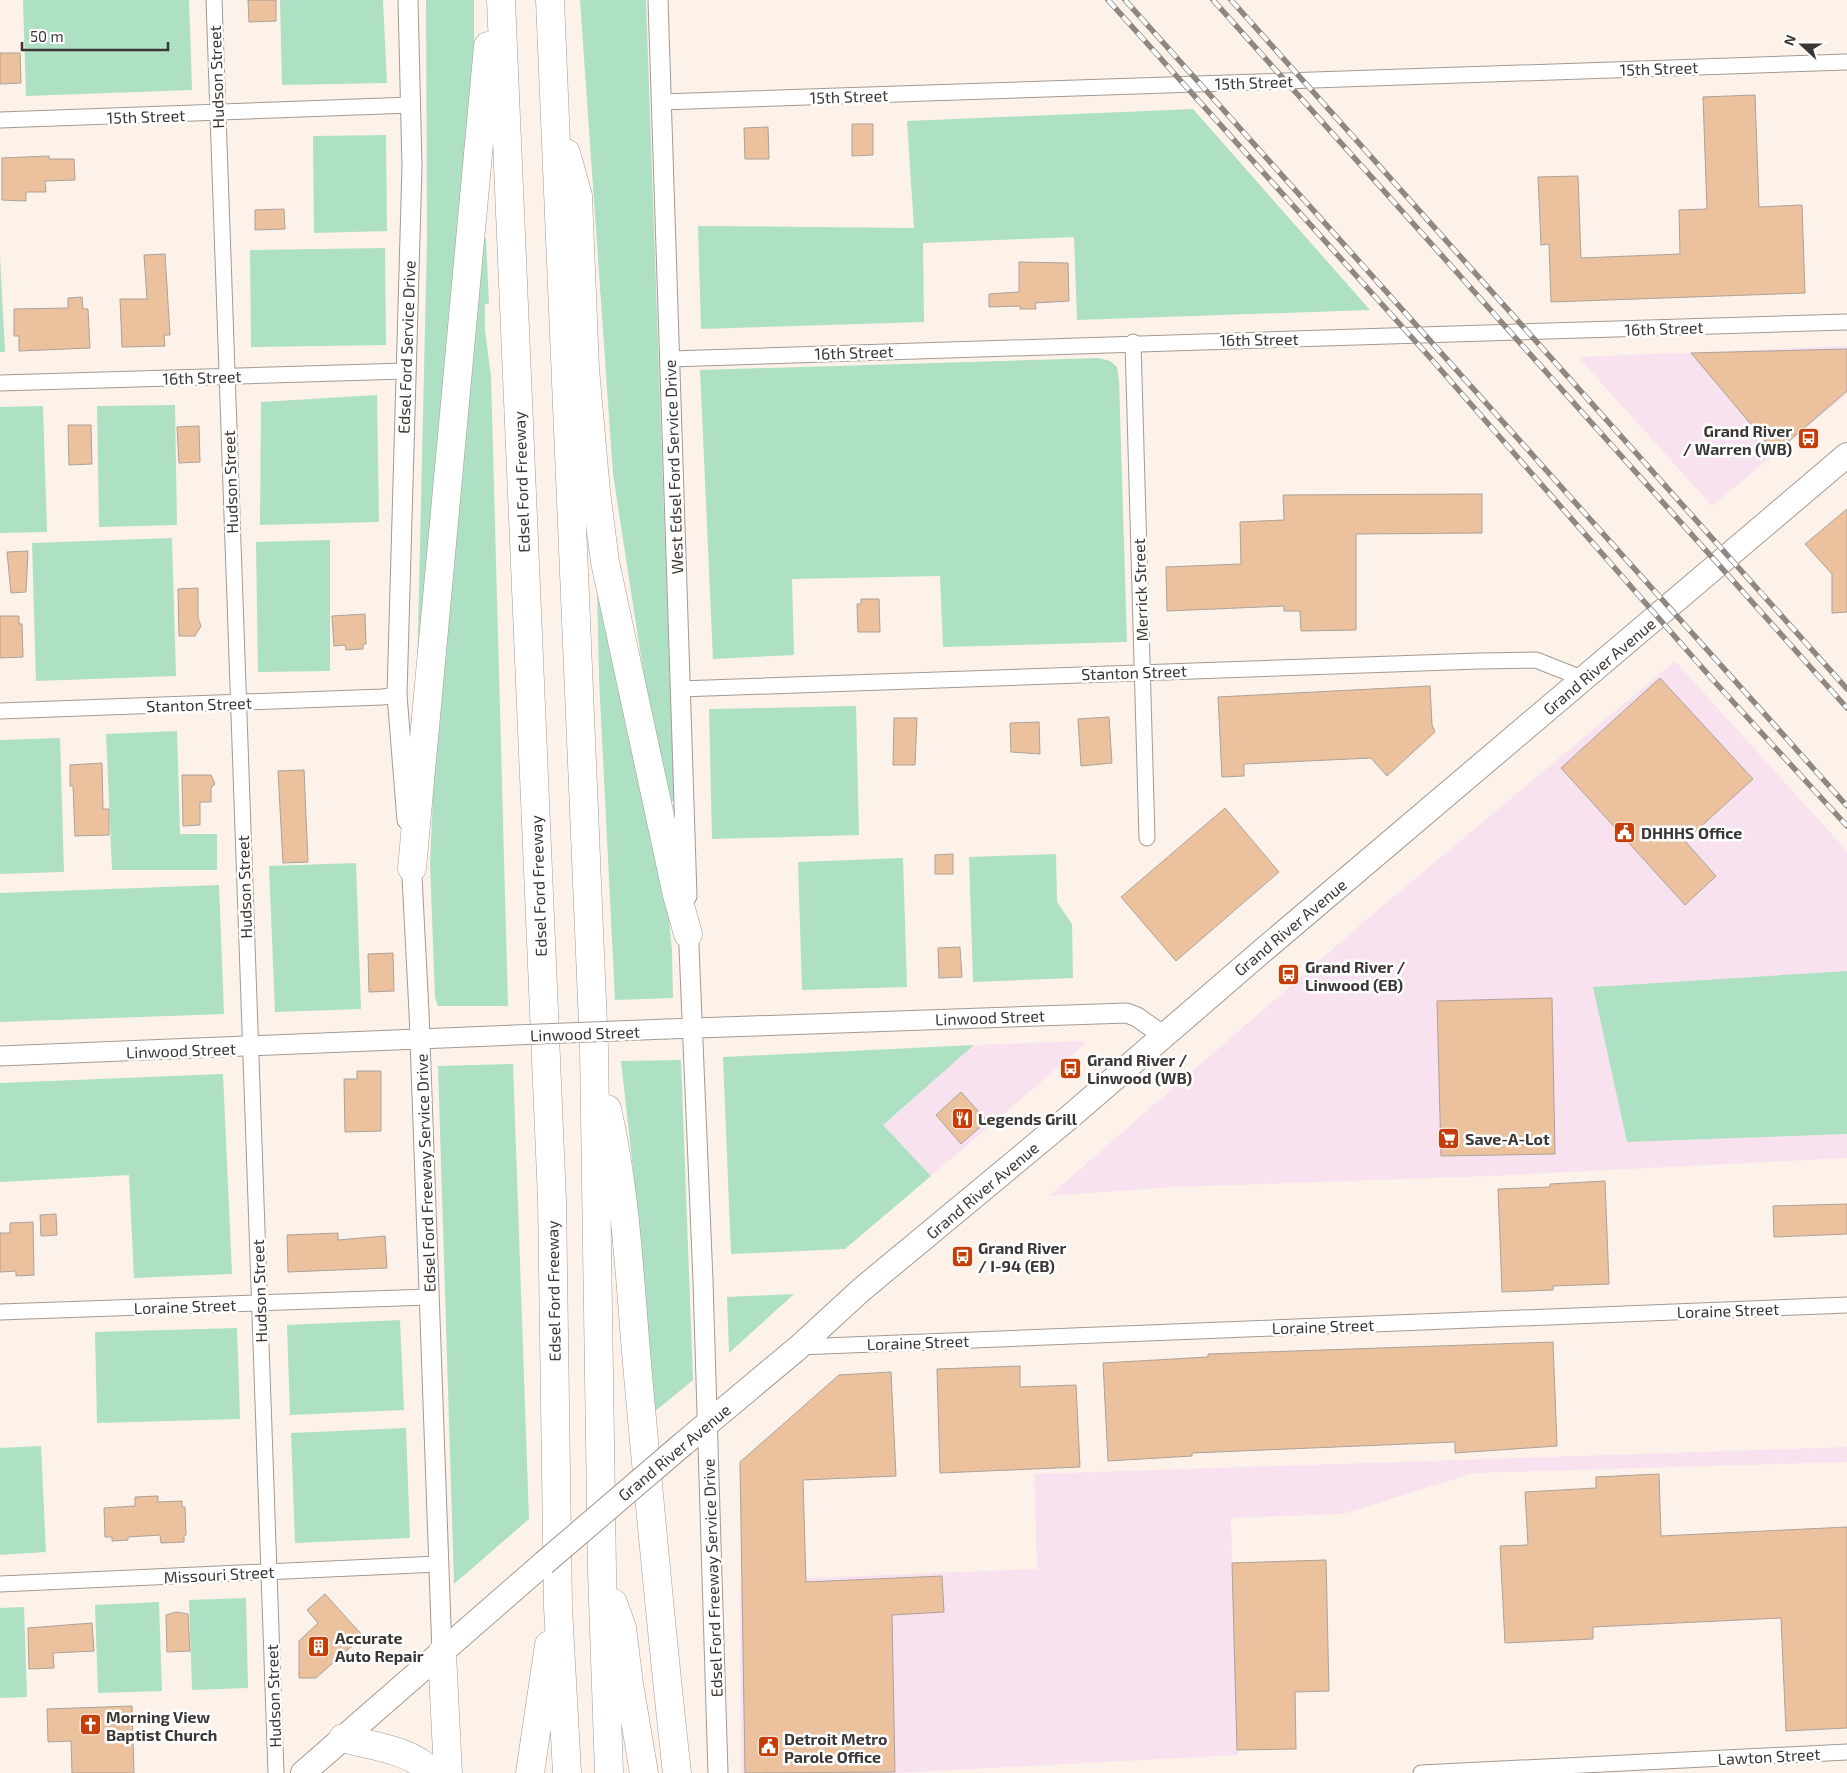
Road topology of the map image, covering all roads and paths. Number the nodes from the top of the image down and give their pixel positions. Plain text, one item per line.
1 (214, 0) edge
2 (408, 0) edge
3 (493, 0) edge
4 (501, 0) edge
5 (550, 0) edge
6 (658, 0) edge
7 (1847, 62) edge
8 (661, 102) junction
9 (411, 105) junction
10 (554, 109) junction
11 (217, 114) junction
12 (0, 120) edge
13 (1847, 322) edge
14 (1133, 342) junction
15 (671, 359) junction
16 (405, 371) junction
17 (227, 377) junction
18 (0, 383) edge
19 (1847, 455) edge
20 (1143, 672) junction
21 (1584, 679) junction
22 (680, 689) junction
23 (397, 695) junction
24 (238, 702) junction
25 (0, 712) edge
26 (1146, 838) dead end
27 (412, 868) junction
28 (688, 934) junction
29 (694, 1028) junction
30 (1164, 1036) junction
31 (420, 1040) junction
32 (250, 1047) junction
33 (594, 1049) junction
34 (0, 1056) edge
35 (429, 1296) junction
36 (259, 1303) junction
37 (1847, 1305) edge
38 (0, 1312) edge
39 (799, 1347) junction
40 (707, 1424) junction
41 (438, 1564) junction
42 (602, 1571) junction
43 (268, 1572) junction
44 (0, 1584) edge
45 (558, 1608) junction
46 (442, 1652) junction
47 (343, 1738) junction
48 (1847, 1752) edge
49 (1486, 1772) edge
50 (276, 1773) edge
51 (303, 1773) edge
52 (432, 1773) edge
53 (448, 1773) edge
54 (530, 1773) edge
55 (567, 1773) edge
56 (609, 1773) edge
57 (644, 1773) edge
58 (677, 1773) edge
59 (718, 1773) edge
60 (1421, 1773) edge

1 - 11 street, Hudson Street
2 - 9 street, Edsel Ford Service Drive
3 - 27 highway
4 - 45 highway, Edsel Ford Freeway
5 - 10 highway
6 - 8 street, West Edsel Ford Service Drive
7 - 8 street, 15th Street
8 - 15 street, West Edsel Ford Service Drive
9 - 11 street, 15th Street
9 - 16 street, Edsel Ford Service Drive
10 - 28 highway
10 - 33 highway
11 - 12 street, 15th Street
11 - 17 street, Hudson Street
13 - 14 street, 16th Street
14 - 15 street, 16th Street
14 - 20 street, Merrick Street
15 - 22 street, West Edsel Ford Service Drive
16 - 17 street, 16th Street
16 - 23 street, Edsel Ford Service Drive
17 - 18 street, 16th Street
17 - 24 street, Hudson Street
19 - 21 main road, Grand River Avenue
20 - 21 street, Stanton Street
20 - 22 street, Stanton Street
20 - 26 street, Merrick Street
21 - 30 main road, Grand River Avenue
22 - 28 street, West Edsel Ford Service Drive
23 - 24 street, Stanton Street
23 - 27 street, Edsel Ford Freeway Service Drive
24 - 25 street, Stanton Street
24 - 32 street, Hudson Street
27 - 31 street, Edsel Ford Freeway Service Drive
28 - 29 street, Edsel Ford Freeway Service Drive
29 - 30 street, Linwood Street
29 - 31 street, Linwood Street, bridge
29 - 40 street, Edsel Ford Freeway Service Drive
30 - 39 main road, Grand River Avenue
31 - 32 street, Linwood Street
31 - 35 street, Edsel Ford Freeway Service Drive
32 - 34 street, Linwood Street
32 - 36 street, Hudson Street
33 - 42 highway
33 - 58 highway
35 - 36 street, Loraine Street
35 - 41 street, Edsel Ford Freeway Service Drive
36 - 38 street, Loraine Street
36 - 43 street, Hudson Street
37 - 39 street, Loraine Street
39 - 40 main road, Grand River Avenue
40 - 46 main road, Grand River Avenue, bridge
40 - 59 street, Edsel Ford Freeway Service Drive
41 - 43 street, Missouri Street
41 - 46 street, Edsel Ford Freeway Service Drive
42 - 56 highway
42 - 57 highway
43 - 44 street, Missouri Street
43 - 50 street, Hudson Street
45 - 54 highway
45 - 55 highway, Edsel Ford Freeway
46 - 47 main road, Grand River Avenue
46 - 53 highway
47 - 51 main road, Grand River Avenue
47 - 52 highway
48 - 49 street, Lawton Street
49 - 60 street, Lawton Street

